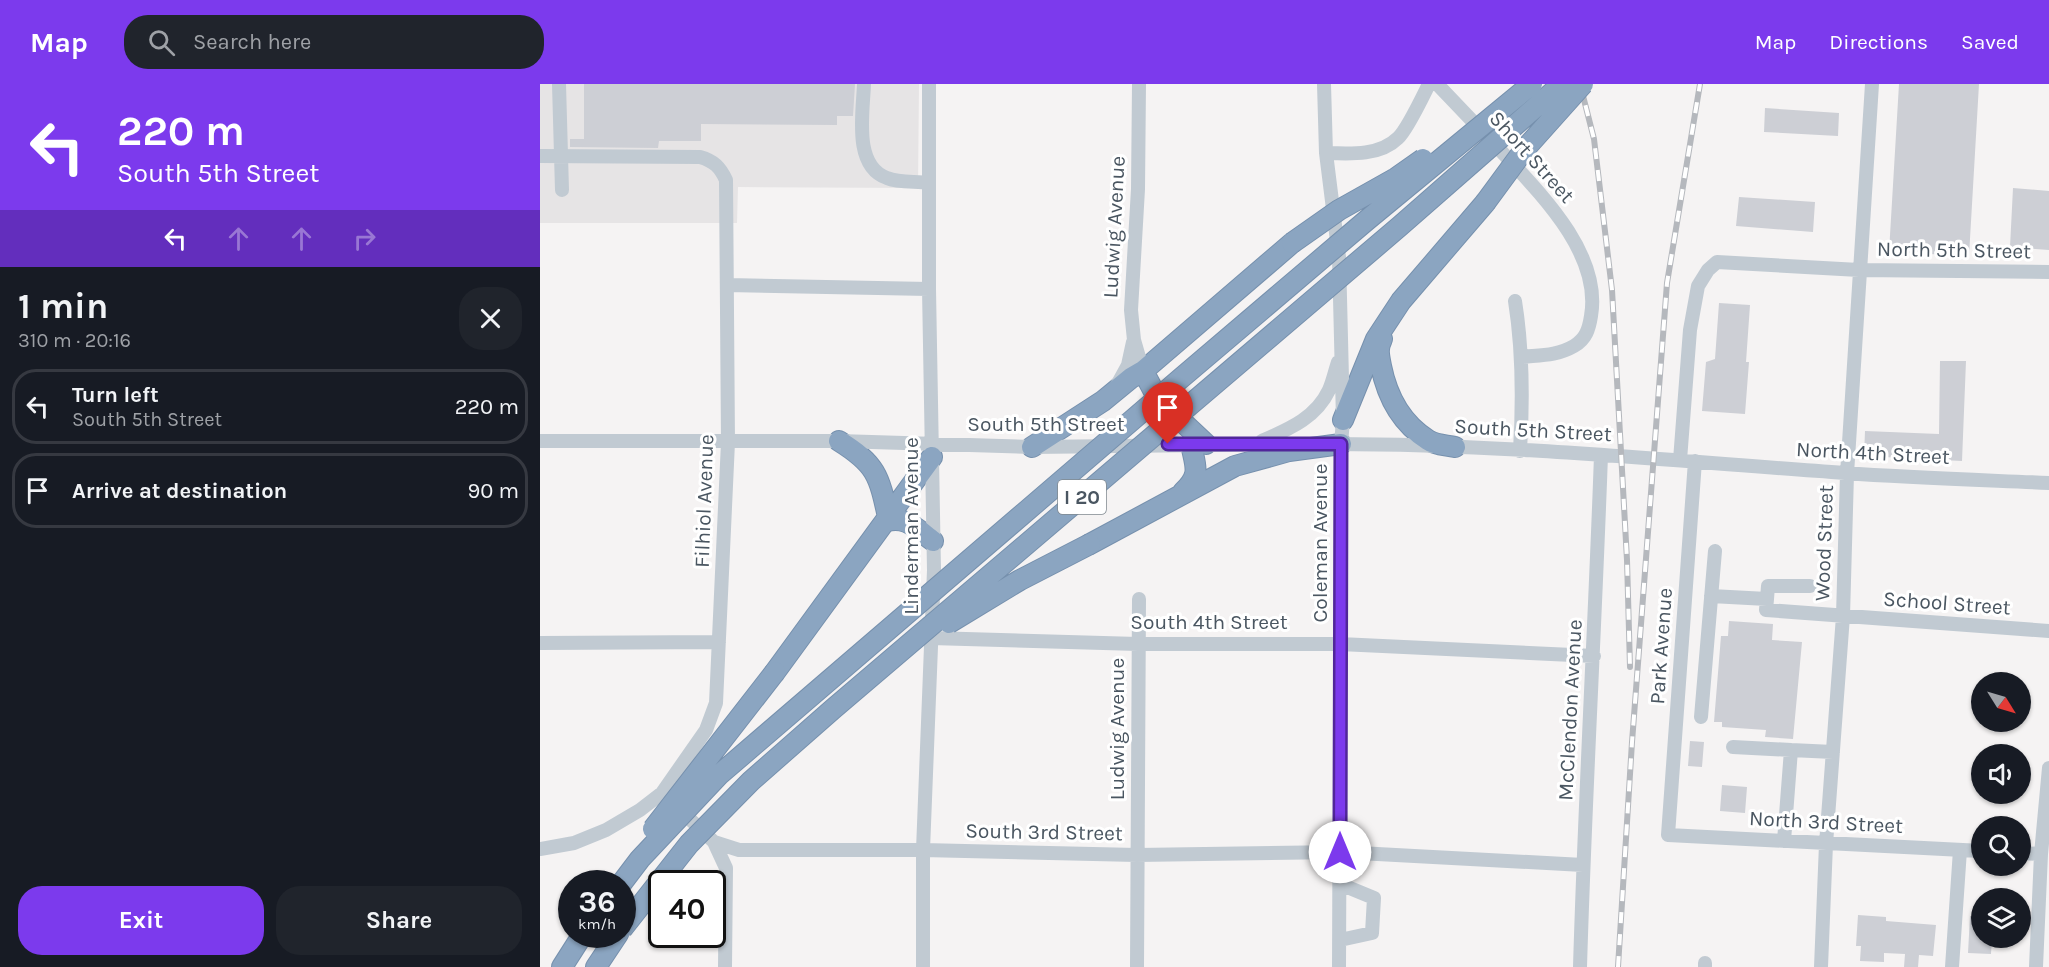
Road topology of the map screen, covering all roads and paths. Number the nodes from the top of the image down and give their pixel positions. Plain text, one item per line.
1 (559, 84) edge
2 (864, 84) edge
3 (929, 84) edge
4 (1139, 84) edge
5 (1324, 84) edge
6 (1429, 84) edge
7 (1437, 84) edge
8 (1532, 84) edge
9 (1562, 84) edge
10 (1583, 84) edge
11 (1872, 84) edge
12 (1326, 153) junction
13 (561, 155) junction
14 (540, 156) edge
15 (929, 183) junction
16 (562, 190) dead end
17 (1859, 270) junction
18 (2049, 272) edge
19 (727, 285) junction
20 (929, 289) junction
21 (1401, 301) junction
22 (1515, 302) dead end
23 (1134, 340) junction
24 (1341, 352) junction
25 (1521, 357) junction
26 (1143, 371) junction
27 (1112, 394) junction
28 (1343, 420) junction
29 (540, 441) edge
30 (839, 441) junction
31 (729, 442) junction
32 (1199, 444) junction
33 (1257, 444) junction
34 (1341, 444) junction
35 (1032, 447) junction
36 (1455, 447) junction
37 (932, 450) junction
38 (1520, 451) junction
39 (1601, 455) junction
40 (1680, 460) junction
41 (1695, 461) junction
42 (1847, 474) junction
43 (2049, 483) edge
44 (1181, 494) junction
45 (887, 519) junction
46 (933, 541) junction
47 (1715, 551) dead end
48 (1810, 586) dead end
49 (1711, 596) junction
50 (1139, 599) dead end
51 (1767, 599) junction
52 (1843, 616) junction
53 (2049, 631) edge
54 (931, 638) junction
55 (719, 642) junction
56 (540, 644) edge
57 (1138, 644) junction
58 (1340, 644) junction
59 (1594, 656) junction
60 (868, 679) junction
61 (1701, 717) dead end
62 (1733, 747) dead end
63 (1791, 750) junction
64 (1833, 752) junction
65 (2049, 768) edge
66 (662, 793) junction
67 (1668, 835) joint
68 (1784, 841) junction
69 (714, 842) junction
70 (1826, 844) junction
71 (540, 849) edge
72 (923, 850) junction
73 (1960, 850) junction
74 (1971, 850) edge
75 (1340, 852) junction
76 (2031, 854) edge
77 (2041, 854) junction
78 (1137, 855) junction
79 (1583, 865) junction
80 (625, 870) edge
81 (632, 870) edge
82 (2045, 872) edge
83 (1340, 884) junction
84 (2044, 902) edge
85 (636, 911) edge
86 (1340, 940) junction
87 (574, 948) edge
88 (609, 948) edge
89 (562, 967) edge
90 (596, 967) edge
91 (725, 967) edge
92 (923, 967) edge
93 (1137, 967) edge
94 (1339, 967) edge
95 (1580, 967) edge
96 (1821, 967) edge
97 (1952, 967) edge
98 (2036, 967) edge

1 - 13 street
2 - 15 street
3 - 15 street, Linderman Avenue
4 - 23 street, Ludwig Avenue
5 - 12 street, Coleman Avenue
6 - 12 street
7 - 25 street, Short Street
8 - 26 highway, bridge
8 - 81 highway, I 20, bridge
9 - 60 highway, I 20, bridge
10 - 21 highway, bridge
11 - 17 street, Wood Street
12 - 24 street, Coleman Avenue
13 - 14 street, Filhiol Avenue
13 - 16 street
13 - 19 street, Filhiol Avenue
15 - 20 street, Linderman Avenue
17 - 18 street, North 5th Street
17 - 40 street, North 5th Street
17 - 42 street, Wood Street
19 - 20 street
19 - 31 street, Filhiol Avenue
20 - 37 street, Linderman Avenue
21 - 28 highway
21 - 36 highway
22 - 25 street
23 - 26 street, Ludwig Avenue
23 - 27 street
24 - 28 street, Coleman Avenue
24 - 33 street
25 - 38 street
26 - 27 highway
26 - 32 highway
27 - 35 highway
28 - 34 street, Coleman Avenue
29 - 31 street, South 5th Street
30 - 31 street, South 5th Street
30 - 37 street, South 5th Street
30 - 45 highway
31 - 55 street, Filhiol Avenue
32 - 33 street, South 5th Street
32 - 35 street, South 5th Street
32 - 44 highway
33 - 34 street, South 5th Street
34 - 36 street, South 5th Street
34 - 44 highway
34 - 58 street, Coleman Avenue
35 - 37 street, South 5th Street
36 - 38 street, South 5th Street
37 - 45 highway
37 - 46 street, Linderman Avenue
38 - 39 street, South 5th Street
39 - 40 street, South 5th Street
39 - 59 street, McClendon Avenue
40 - 41 street, South 5th Street
41 - 42 street, North 4th Street
41 - 67 street, Park Avenue
42 - 43 street, North 4th Street
42 - 52 street, Wood Street
44 - 60 highway, bridge
45 - 46 highway
45 - 80 highway, bridge
46 - 54 street, Linderman Avenue
47 - 49 street
48 - 51 street
49 - 51 street
49 - 61 street
50 - 57 street, Ludwig Avenue
51 - 52 street, School Street
52 - 53 street, School Street
52 - 64 street, Wood Street
54 - 57 street, South 4th Street
54 - 72 street, Linderman Avenue
55 - 56 street
55 - 66 street, Filhiol Avenue
57 - 58 street, South 4th Street
57 - 78 street, Ludwig Avenue
58 - 59 street, South 4th Street
58 - 75 street, Coleman Avenue
59 - 79 street, McClendon Avenue
60 - 85 highway, I 20, bridge
62 - 63 street
63 - 64 street
63 - 68 street
64 - 70 street, Wood Street
65 - 77 street
66 - 69 street, South 3rd Street
66 - 71 street
67 - 68 street, North 3rd Street
68 - 70 street, North 3rd Street
69 - 72 street, South 3rd Street
69 - 91 street
70 - 73 street, North 3rd Street
70 - 96 street, Wood Street
72 - 78 street, South 3rd Street
72 - 92 street, Linderman Avenue
73 - 74 street, North 3rd Street
73 - 97 street
75 - 78 street, South 3rd Street
75 - 79 street, South 3rd Street
75 - 83 street, Coleman Avenue
76 - 77 street
77 - 82 street
78 - 93 street, Ludwig Avenue
79 - 95 street, McClendon Avenue
82 - 84 street
83 - 86 street, Coleman Avenue
83 - 86 street
84 - 98 street
86 - 94 street, Coleman Avenue
87 - 89 highway
88 - 90 highway

